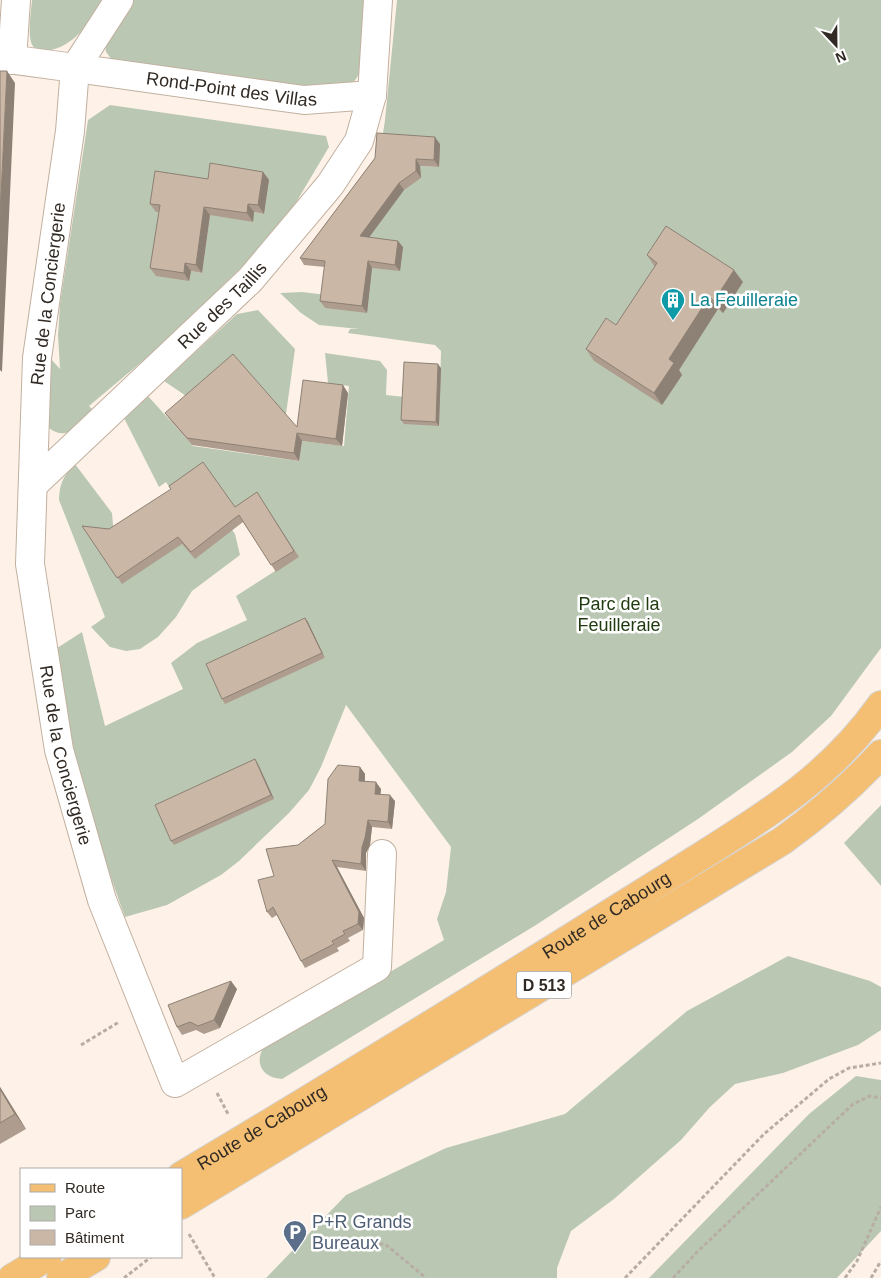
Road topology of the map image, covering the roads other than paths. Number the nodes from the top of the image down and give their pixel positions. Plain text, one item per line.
1 (16, 0) edge
2 (119, 0) edge
3 (378, 0) edge
4 (6, 59) edge
5 (75, 68) junction
6 (372, 95) junction
7 (32, 484) junction
8 (881, 705) edge
9 (881, 754) edge
10 (382, 854) dead end
11 (182, 1175) edge
12 (182, 1204) edge
13 (45, 1258) edge
14 (94, 1258) edge
15 (12, 1278) edge
16 (61, 1278) edge

1 - 4 street
2 - 5 street
3 - 6 street
4 - 5 street, Rond-Point des Villas
5 - 6 street, Rond-Point des Villas
5 - 7 street, Rue de la Conciergerie
6 - 7 street, Rue des Taillis
7 - 10 street, Rue de la Conciergerie
8 - 11 main road, Route de Cabourg / D 513
9 - 12 main road, Route de Cabourg / D 513
13 - 15 main road
14 - 16 main road

